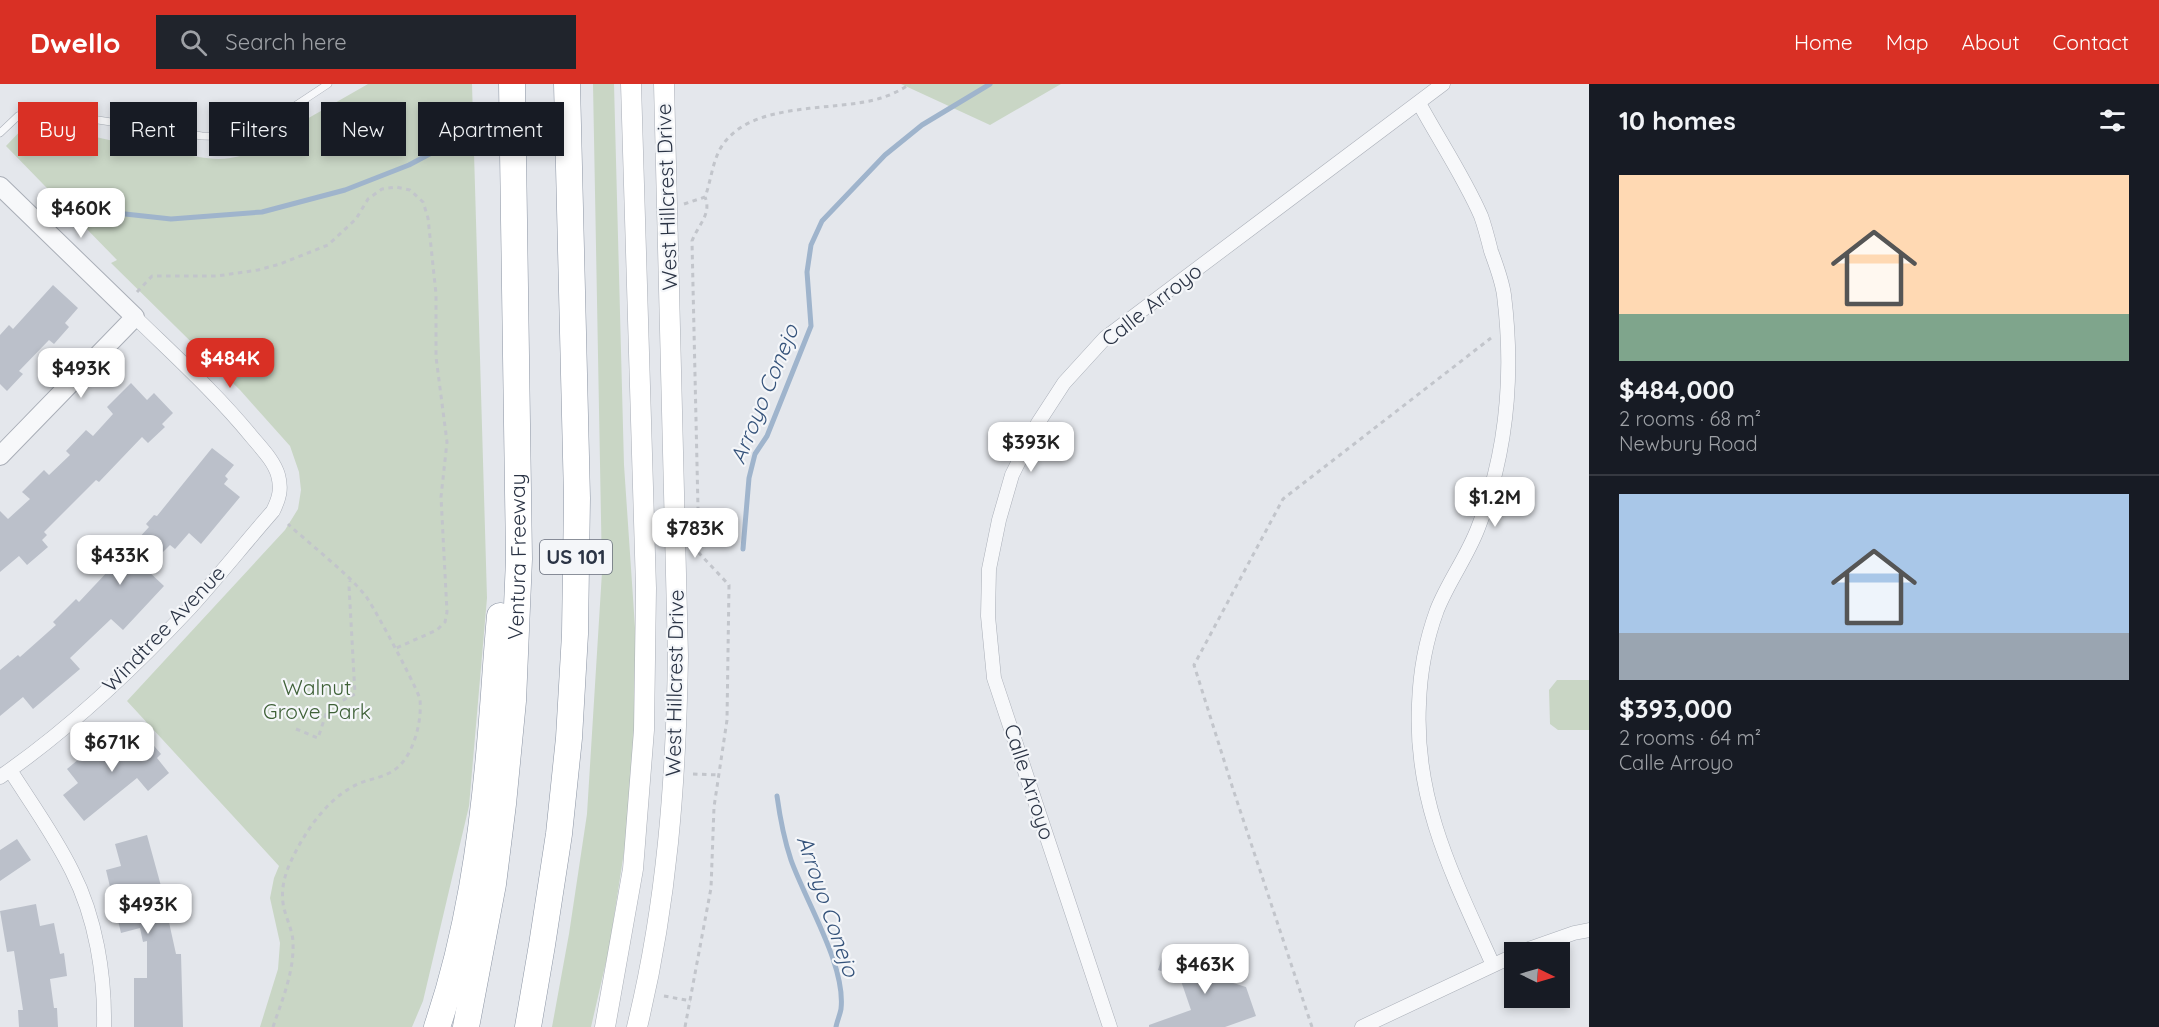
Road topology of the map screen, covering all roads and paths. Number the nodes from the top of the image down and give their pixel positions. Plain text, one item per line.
1 (328, 84) edge
2 (512, 84) edge
3 (567, 84) edge
4 (632, 84) edge
5 (664, 84) edge
6 (910, 84) edge
7 (1443, 84) edge
8 (1419, 104) junction
9 (0, 133) edge
10 (0, 186) edge
11 (705, 197) junction
12 (667, 206) junction
13 (137, 292) dead end
14 (135, 317) junction
15 (1506, 330) junction
16 (0, 456) edge
17 (288, 524) dead end
18 (519, 559) junction
19 (350, 581) junction
20 (394, 649) junction
21 (296, 729) dead end
22 (5, 773) edge
23 (693, 774) dead end
24 (720, 775) junction
25 (1589, 930) edge
26 (1548, 942) edge
27 (1504, 960) edge
28 (1493, 965) junction
29 (664, 996) dead end
30 (691, 1001) junction
31 (104, 1027) edge
32 (273, 1027) edge
33 (437, 1027) edge
34 (466, 1027) edge
35 (528, 1027) edge
36 (605, 1027) edge
37 (637, 1027) edge
38 (686, 1027) edge
39 (1110, 1027) edge
40 (1312, 1027) edge
41 (1362, 1027) edge

1 - 9 lane
2 - 18 highway, Ventura Freeway / US 101
3 - 35 highway, US 101
4 - 36 main road, West Hillcrest Drive
5 - 12 main road, West Hillcrest Drive
6 - 11 path
7 - 8 street, Calle Arroyo
8 - 15 street
8 - 39 street, Calle Arroyo
10 - 14 street
11 - 12 path
11 - 24 path
12 - 37 main road, West Hillcrest Drive
13 - 20 path
14 - 16 street
14 - 22 street, Windtree Avenue
15 - 28 street
15 - 40 path
17 - 19 path
18 - 33 highway
18 - 34 highway, Ventura Freeway / US 101
19 - 20 path
19 - 21 path
20 - 32 path
22 - 31 street
23 - 24 path
24 - 30 path
25 - 26 street
27 - 28 street
28 - 41 street
29 - 30 path
30 - 38 path

